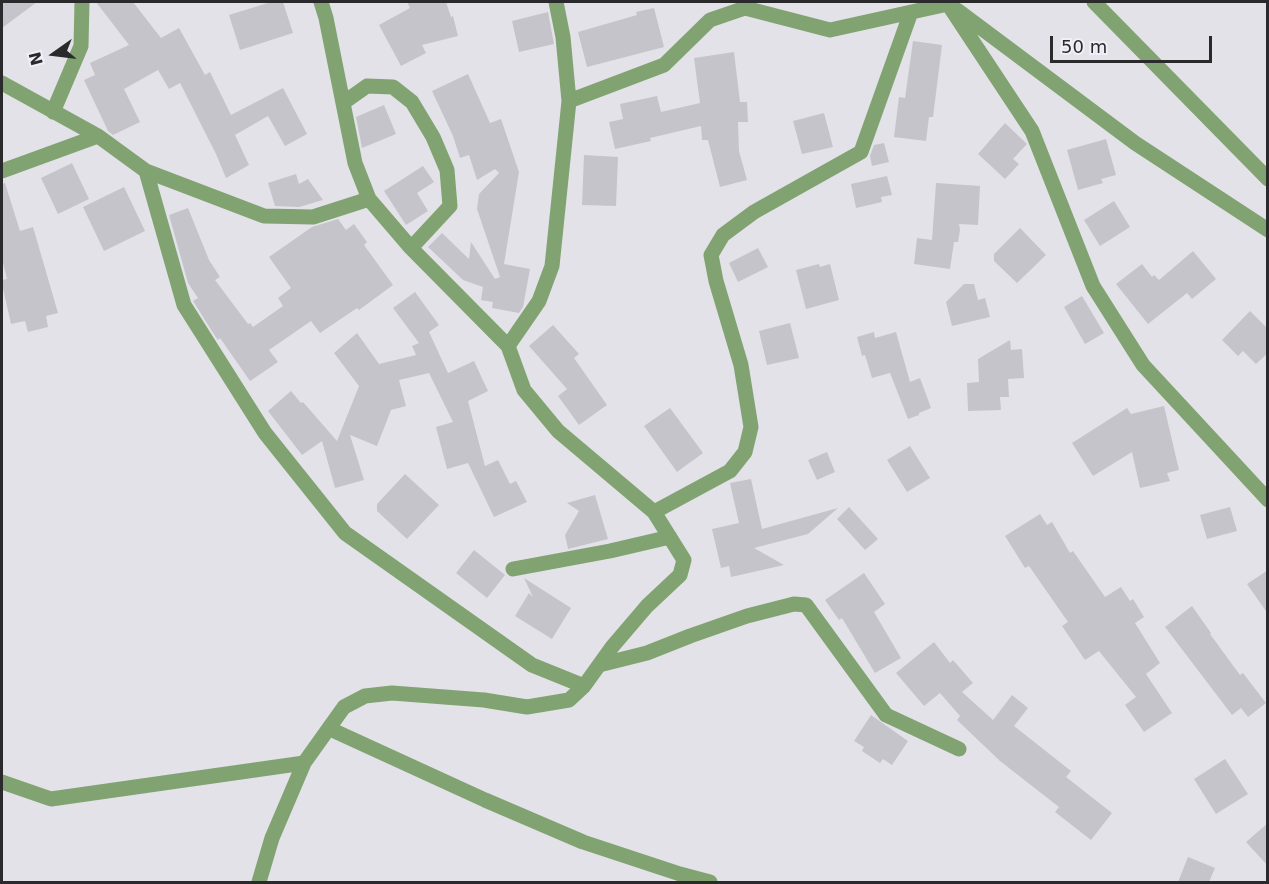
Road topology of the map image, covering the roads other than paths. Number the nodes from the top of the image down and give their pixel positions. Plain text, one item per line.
1 (82, 2) edge
2 (321, 2) edge
3 (556, 2) edge
4 (1094, 2) edge
5 (947, 3) edge
6 (911, 12) junction
7 (2, 83) edge
8 (569, 101) junction
9 (343, 103) junction
10 (53, 112) junction
11 (98, 136) junction
12 (2, 171) edge
13 (146, 171) junction
14 (1268, 179) edge
15 (369, 199) junction
16 (1268, 230) edge
17 (411, 248) junction
18 (508, 346) junction
19 (1268, 500) edge
20 (654, 512) junction
21 (670, 537) junction
22 (513, 568) dead end
23 (599, 664) junction
24 (584, 686) junction
25 (330, 729) junction
26 (959, 749) dead end
27 (304, 763) junction
28 (2, 782) edge
29 (675, 878) edge
30 (259, 882) edge
31 (710, 882) edge

1 - 10 street
2 - 9 street
3 - 8 street
4 - 14 street
5 - 6 street
5 - 16 street
5 - 19 street
6 - 8 street
6 - 20 street
7 - 10 street
8 - 18 street
9 - 15 street
9 - 17 street
10 - 11 street
11 - 12 street
11 - 13 street
13 - 15 street
13 - 24 street
15 - 17 street
17 - 18 street
18 - 20 street
20 - 21 street
21 - 22 street
21 - 23 street
23 - 24 street
23 - 26 street
24 - 25 street
25 - 27 street
25 - 29 street
27 - 28 street
27 - 30 street
29 - 31 street

